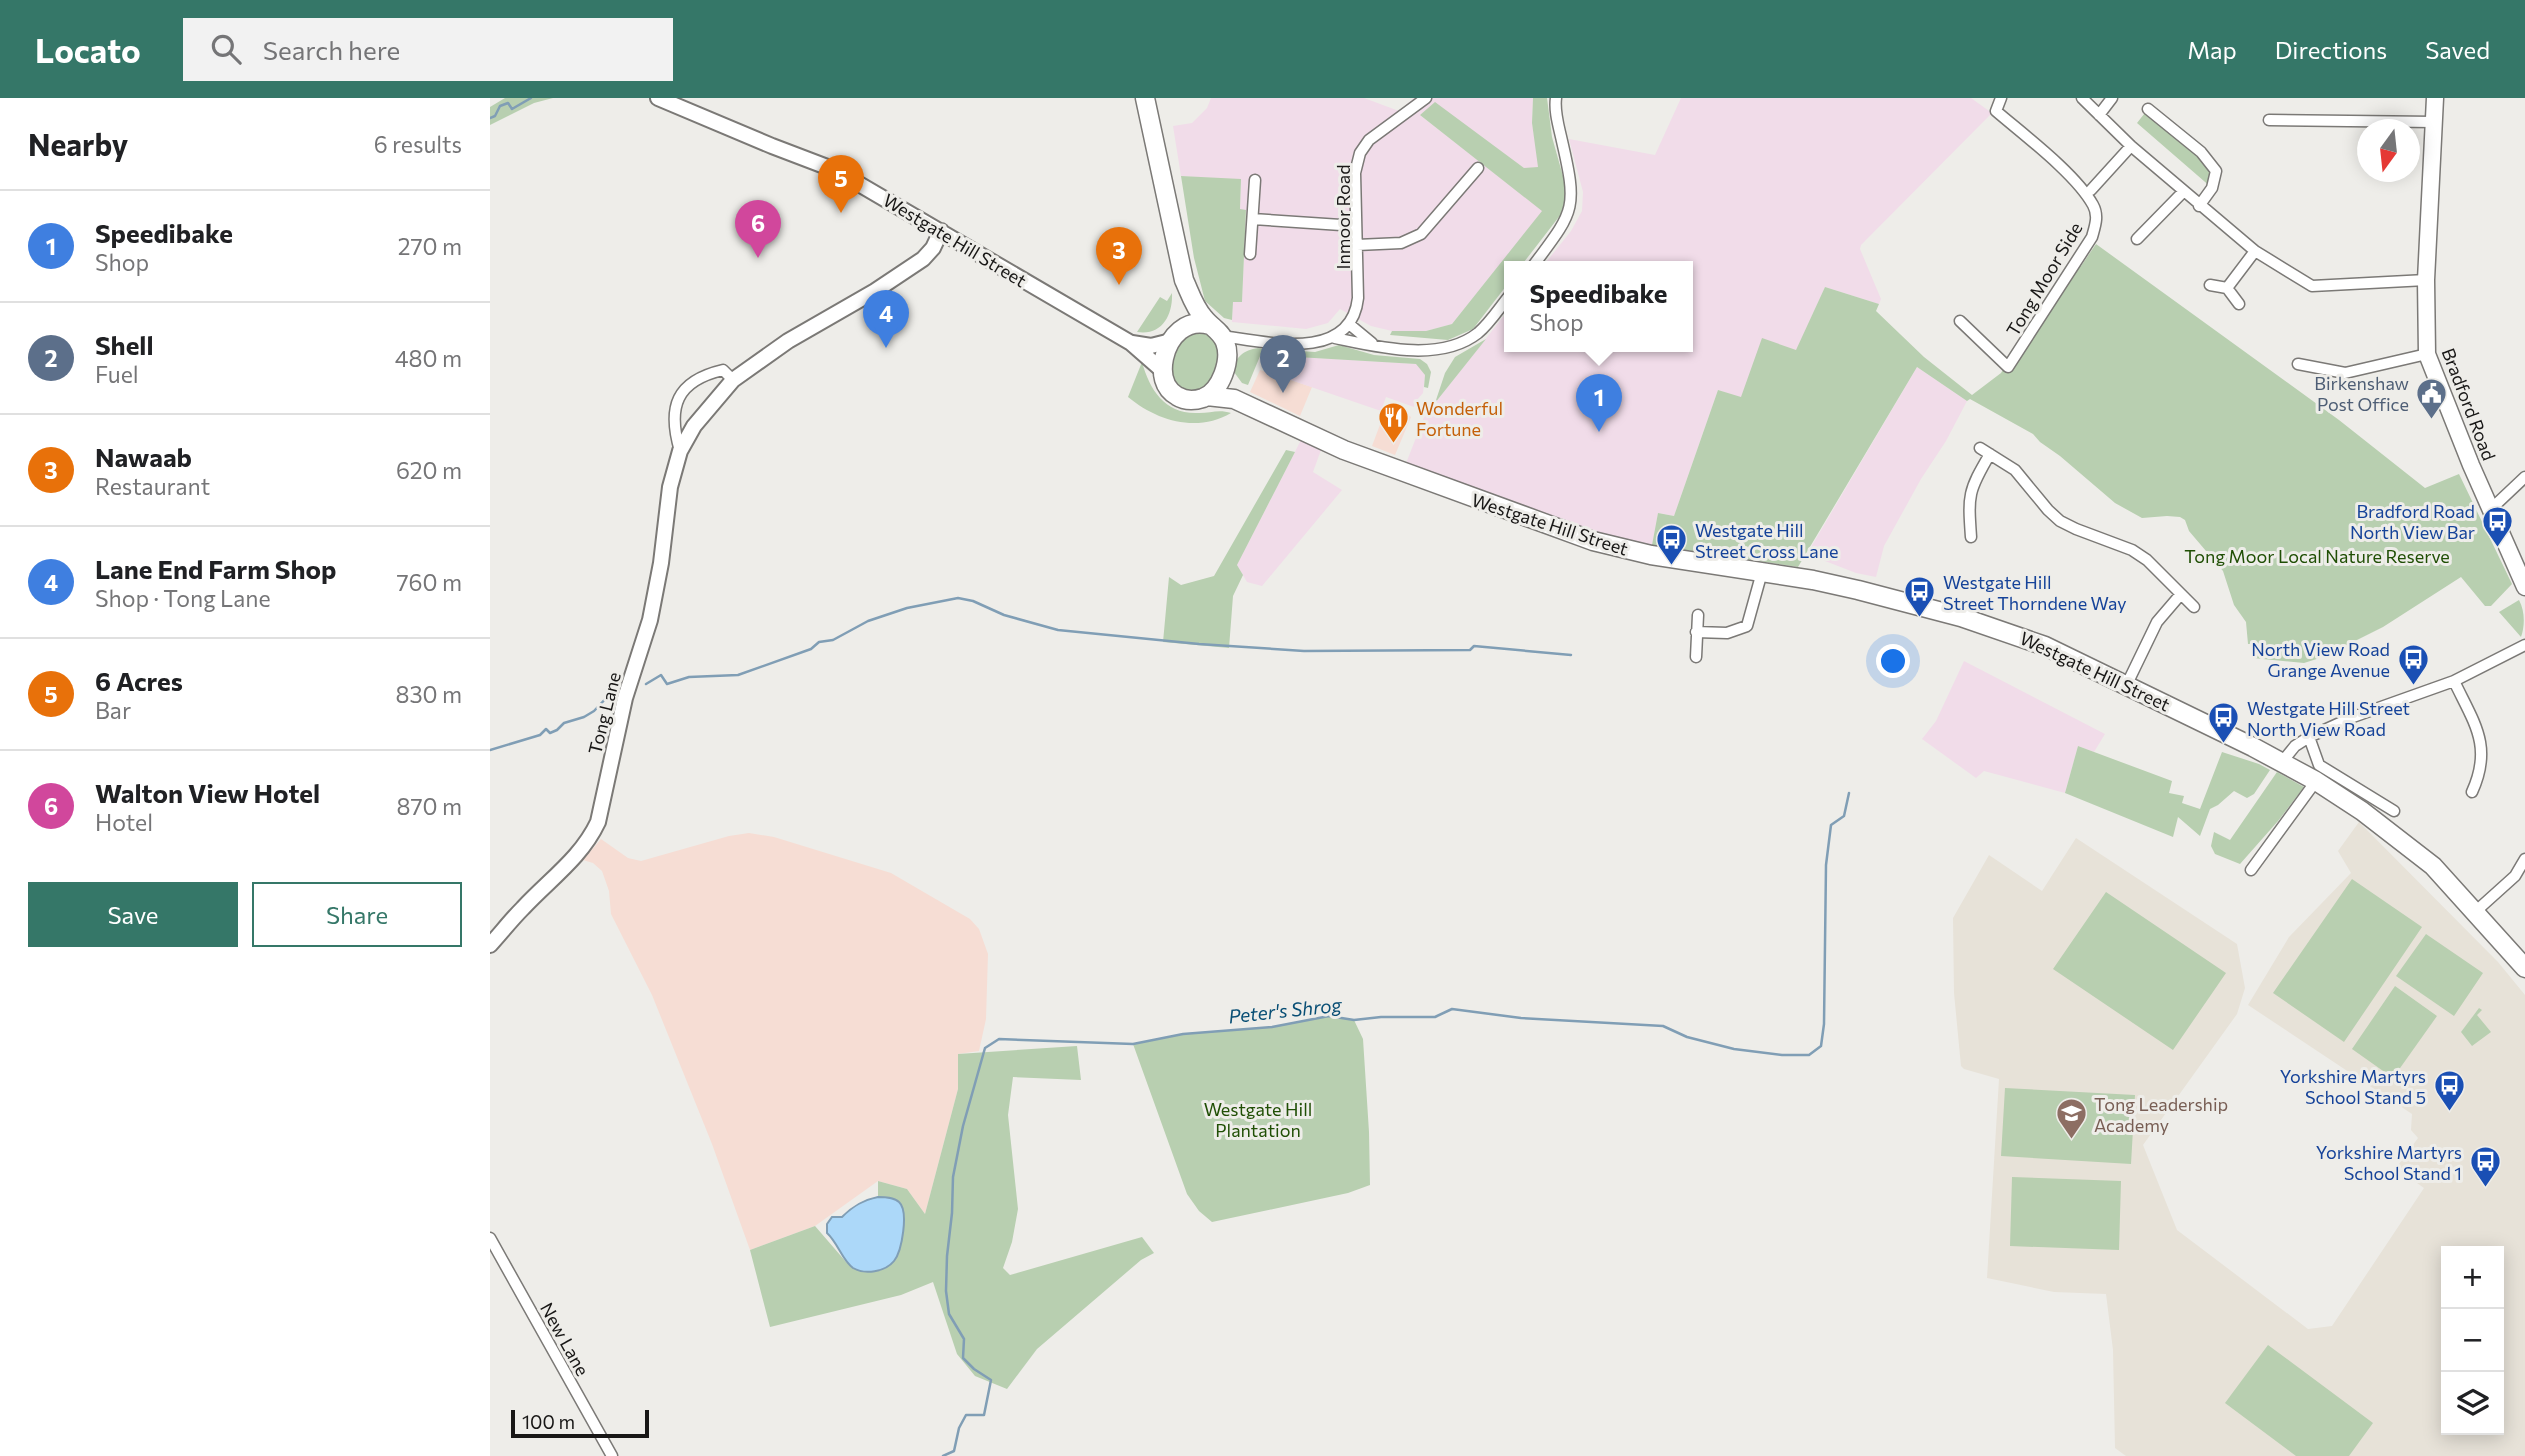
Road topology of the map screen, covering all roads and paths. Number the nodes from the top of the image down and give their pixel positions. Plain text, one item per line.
1 (658, 98) edge
2 (1145, 98) edge
3 (1426, 98) edge
4 (1556, 98) edge
5 (2001, 98) edge
6 (2082, 98) edge
7 (2112, 98) edge
8 (2435, 98) edge
9 (2148, 109) dead end
10 (2099, 115) junction
11 (2269, 120) dead end
12 (2434, 122) junction
13 (2131, 146) junction
14 (1478, 168) dead end
15 (1255, 180) dead end
16 (2091, 190) dead end
17 (2183, 191) junction
18 (2199, 205) junction
19 (1253, 219) junction
20 (1356, 226) junction
21 (942, 231) junction
22 (2137, 239) dead end
23 (1357, 245) junction
24 (2255, 251) junction
25 (1250, 254) dead end
26 (1537, 261) edge
27 (1184, 280) junction
28 (2426, 280) junction
29 (2210, 285) dead end
30 (2227, 288) junction
31 (1504, 302) edge
32 (2239, 304) dead end
33 (1960, 321) dead end
34 (1349, 324) junction
35 (1216, 330) junction
36 (1175, 335) junction
37 (1335, 338) junction
38 (1254, 340) junction
39 (1131, 343) junction
40 (1375, 346) junction
41 (2427, 354) junction
42 (1226, 363) junction
43 (2298, 365) dead end
44 (1163, 372) junction
45 (733, 380) junction
46 (1208, 396) junction
47 (1234, 399) junction
48 (1979, 448) dead end
49 (680, 452) junction
50 (1990, 454) junction
51 (2525, 477) edge
52 (2490, 509) junction
53 (1971, 537) dead end
54 (1762, 572) junction
55 (2525, 587) edge
56 (2181, 594) junction
57 (2194, 607) dead end
58 (1698, 615) dead end
59 (1696, 632) junction
60 (2525, 645) edge
61 (1696, 657) dead end
62 (2454, 681) junction
63 (2127, 684) junction
64 (2309, 737) junction
65 (2282, 762) junction
66 (2316, 781) junction
67 (2472, 792) dead end
68 (2395, 811) dead end
69 (2525, 859) edge
70 (2251, 870) dead end
71 (2475, 912) junction
72 (490, 945) edge
73 (2525, 968) edge
74 (490, 1238) edge
75 (612, 1456) edge

1 - 21 street, Westgate Hill Street
2 - 27 highway
3 - 20 street, Inmoor Road
4 - 26 street
5 - 33 street, Tong Moor Side
6 - 10 street
7 - 10 street
8 - 12 main road, Bradford Road
9 - 18 street
10 - 13 street
11 - 12 street
12 - 28 main road, Bradford Road
13 - 16 street
13 - 17 street
14 - 23 street
15 - 19 street
17 - 18 street
17 - 22 street
18 - 24 street
19 - 20 street
19 - 25 street
20 - 23 street, Inmoor Road
21 - 39 street, Westgate Hill Street
21 - 45 street, Tong Lane
23 - 34 street, Inmoor Road
24 - 28 street
24 - 30 street
27 - 35 highway
27 - 36 highway
28 - 41 main road, Bradford Road
29 - 30 street
30 - 32 street
31 - 40 street
34 - 37 street
34 - 40 street
35 - 36 highway
35 - 38 street
35 - 42 highway
36 - 39 street
36 - 44 highway
37 - 38 street
37 - 40 street
38 - 42 street
39 - 44 street, Westgate Hill Street
41 - 43 street
41 - 52 main road, Bradford Road
42 - 46 highway
42 - 47 highway
44 - 46 highway
45 - 49 street, Tong Lane
45 - 49 street, Tong Lane
46 - 47 highway, Westgate Hill Street
47 - 54 highway, Westgate Hill Street
48 - 50 street
49 - 72 street, Tong Lane
50 - 53 street
50 - 56 street
51 - 52 street
52 - 55 main road, Bradford Road
54 - 59 street
54 - 63 highway, Westgate Hill Street
56 - 57 street
56 - 63 street
58 - 59 street
59 - 61 street
60 - 62 street
62 - 64 street
62 - 67 street
63 - 65 highway, Westgate Hill Street
64 - 65 street
64 - 68 street
65 - 66 highway, Westgate Hill Street
66 - 70 street
66 - 71 highway, Westgate Hill Street
69 - 71 street
71 - 73 highway, Westgate Hill Street
74 - 75 street, New Lane

